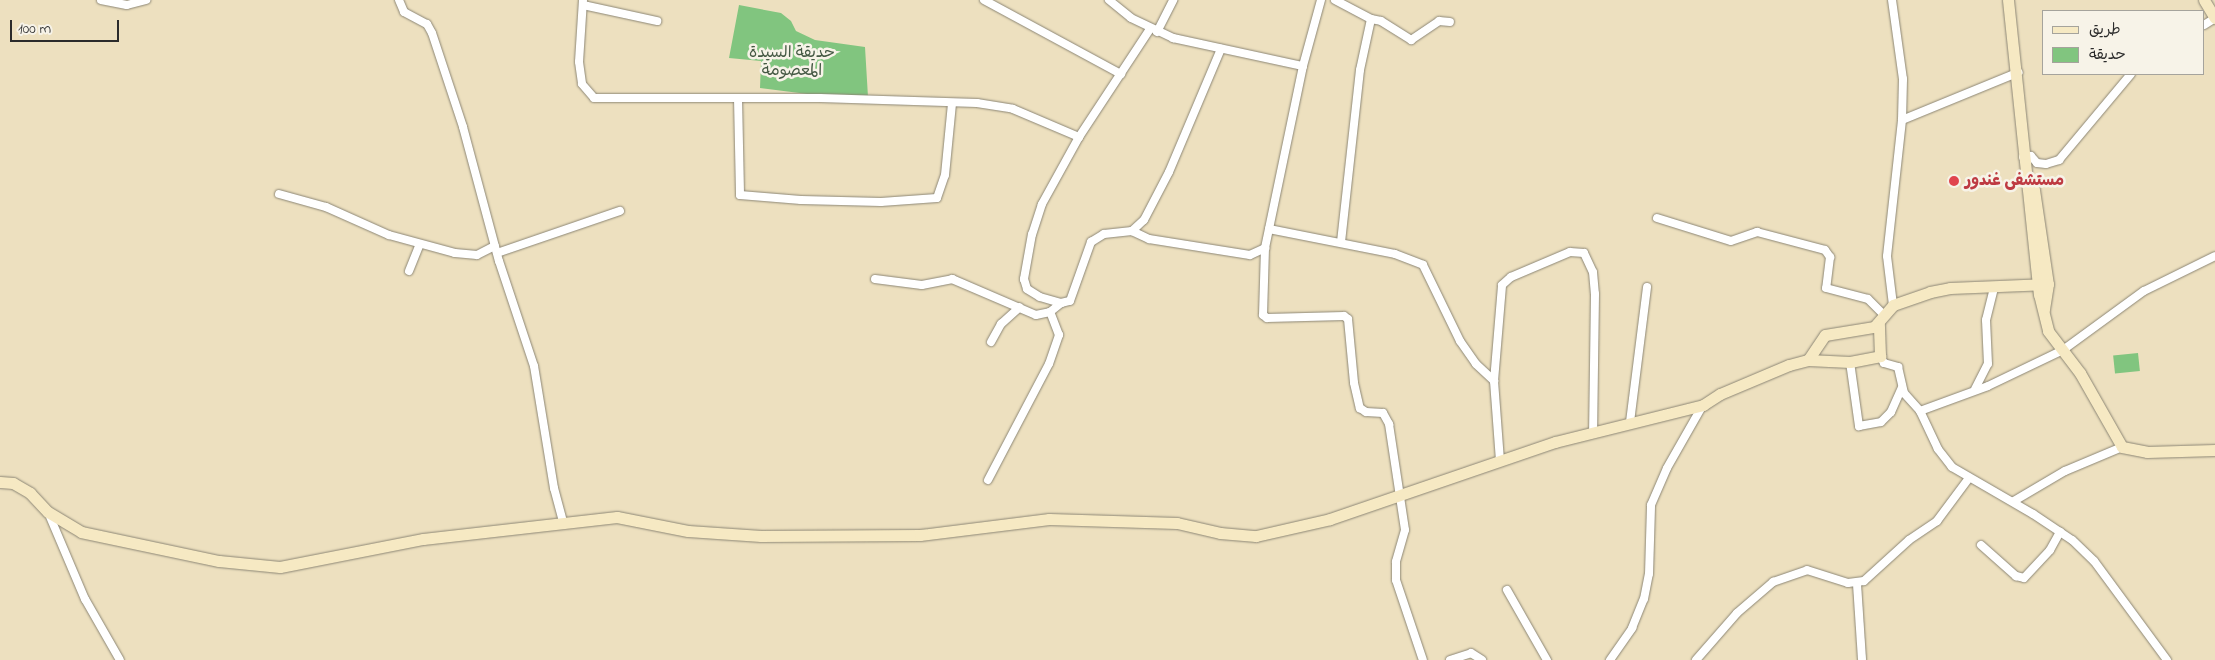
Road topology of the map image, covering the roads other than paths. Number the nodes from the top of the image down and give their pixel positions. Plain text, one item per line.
1 (100, 0) edge
2 (146, 0) edge
3 (399, 0) edge
4 (984, 0) edge
5 (1109, 0) edge
6 (1173, 0) edge
7 (1321, 0) edge
8 (1335, 0) edge
9 (1892, 0) edge
10 (2008, 0) edge
11 (2204, 0) edge
12 (583, 3) edge
13 (2215, 18) edge
14 (1371, 20) junction
15 (658, 21) dead end
16 (1450, 22) dead end
17 (1153, 30) junction
18 (1221, 49) junction
19 (1303, 66) junction
20 (2017, 69) junction
21 (1121, 74) junction
22 (2130, 75) edge
23 (738, 98) junction
24 (952, 104) junction
25 (1902, 120) junction
26 (1079, 137) junction
27 (2029, 164) junction
28 (279, 194) dead end
29 (620, 211) dead end
30 (1658, 218) dead end
31 (1269, 229) junction
32 (1132, 231) junction
33 (1341, 242) junction
34 (420, 244) junction
35 (1265, 248) junction
36 (496, 249) junction
37 (2215, 256) edge
38 (409, 271) dead end
39 (875, 279) dead end
40 (2040, 281) junction
41 (1647, 287) dead end
42 (1994, 288) junction
43 (1061, 303) junction
44 (1893, 305) junction
45 (1020, 307) junction
46 (1050, 312) junction
47 (1882, 319) junction
48 (991, 342) dead end
49 (2063, 350) junction
50 (1880, 356) junction
51 (1808, 360) junction
52 (1850, 362) junction
53 (1494, 381) junction
54 (1902, 388) junction
55 (1973, 391) junction
56 (1703, 405) junction
57 (1920, 411) junction
58 (1630, 422) junction
59 (1593, 431) junction
60 (2122, 447) junction
61 (2215, 450) edge
62 (1500, 460) junction
63 (1969, 478) junction
64 (988, 480) dead end
65 (0, 482) edge
66 (1400, 497) junction
67 (2014, 501) junction
68 (48, 512) junction
69 (564, 525) junction
70 (2060, 532) junction
71 (1981, 545) dead end
72 (1857, 584) junction
73 (1507, 590) dead end
74 (120, 660) edge
75 (1423, 660) edge
76 (1450, 660) edge
77 (1482, 660) edge
78 (1547, 660) edge
79 (1610, 660) edge
80 (1696, 660) edge
81 (1862, 660) edge
82 (2167, 660) edge

1 - 2 street
3 - 36 street
4 - 21 street
5 - 17 street
6 - 17 street
7 - 19 street
8 - 14 street
9 - 25 street
10 - 20 street
11 - 13 street
12 - 15 street
12 - 23 street
14 - 16 street
14 - 33 street
17 - 18 street
17 - 21 street
18 - 19 street
18 - 32 street
19 - 31 street
20 - 25 street
20 - 27 street
21 - 26 street
22 - 27 street
23 - 24 street
23 - 24 street
24 - 26 street
25 - 44 street
26 - 43 street
27 - 40 street
28 - 34 street
29 - 36 street
30 - 47 street
31 - 33 street
31 - 35 street
32 - 35 street
32 - 43 street
33 - 53 street
34 - 36 street
34 - 38 street
35 - 66 street
36 - 69 street
37 - 49 street
39 - 45 street
40 - 42 street
40 - 49 street
41 - 58 street
42 - 44 street
42 - 55 street
43 - 46 street
44 - 47 street
45 - 46 street
45 - 48 street
46 - 64 street
47 - 50 street
47 - 51 street
49 - 55 street
49 - 60 street
50 - 52 street
50 - 54 street
51 - 52 street
51 - 56 street
52 - 54 street
53 - 59 street
53 - 62 street
54 - 57 street
55 - 57 street
56 - 58 street
56 - 79 street
57 - 63 street
58 - 59 street
59 - 62 street
60 - 61 street
60 - 67 street
62 - 66 street
63 - 67 street
63 - 72 street
65 - 68 street
66 - 69 street
66 - 75 street
67 - 70 street
68 - 69 street
68 - 74 street
70 - 71 street
70 - 82 street
72 - 80 street
72 - 81 street
73 - 78 street
76 - 77 street

